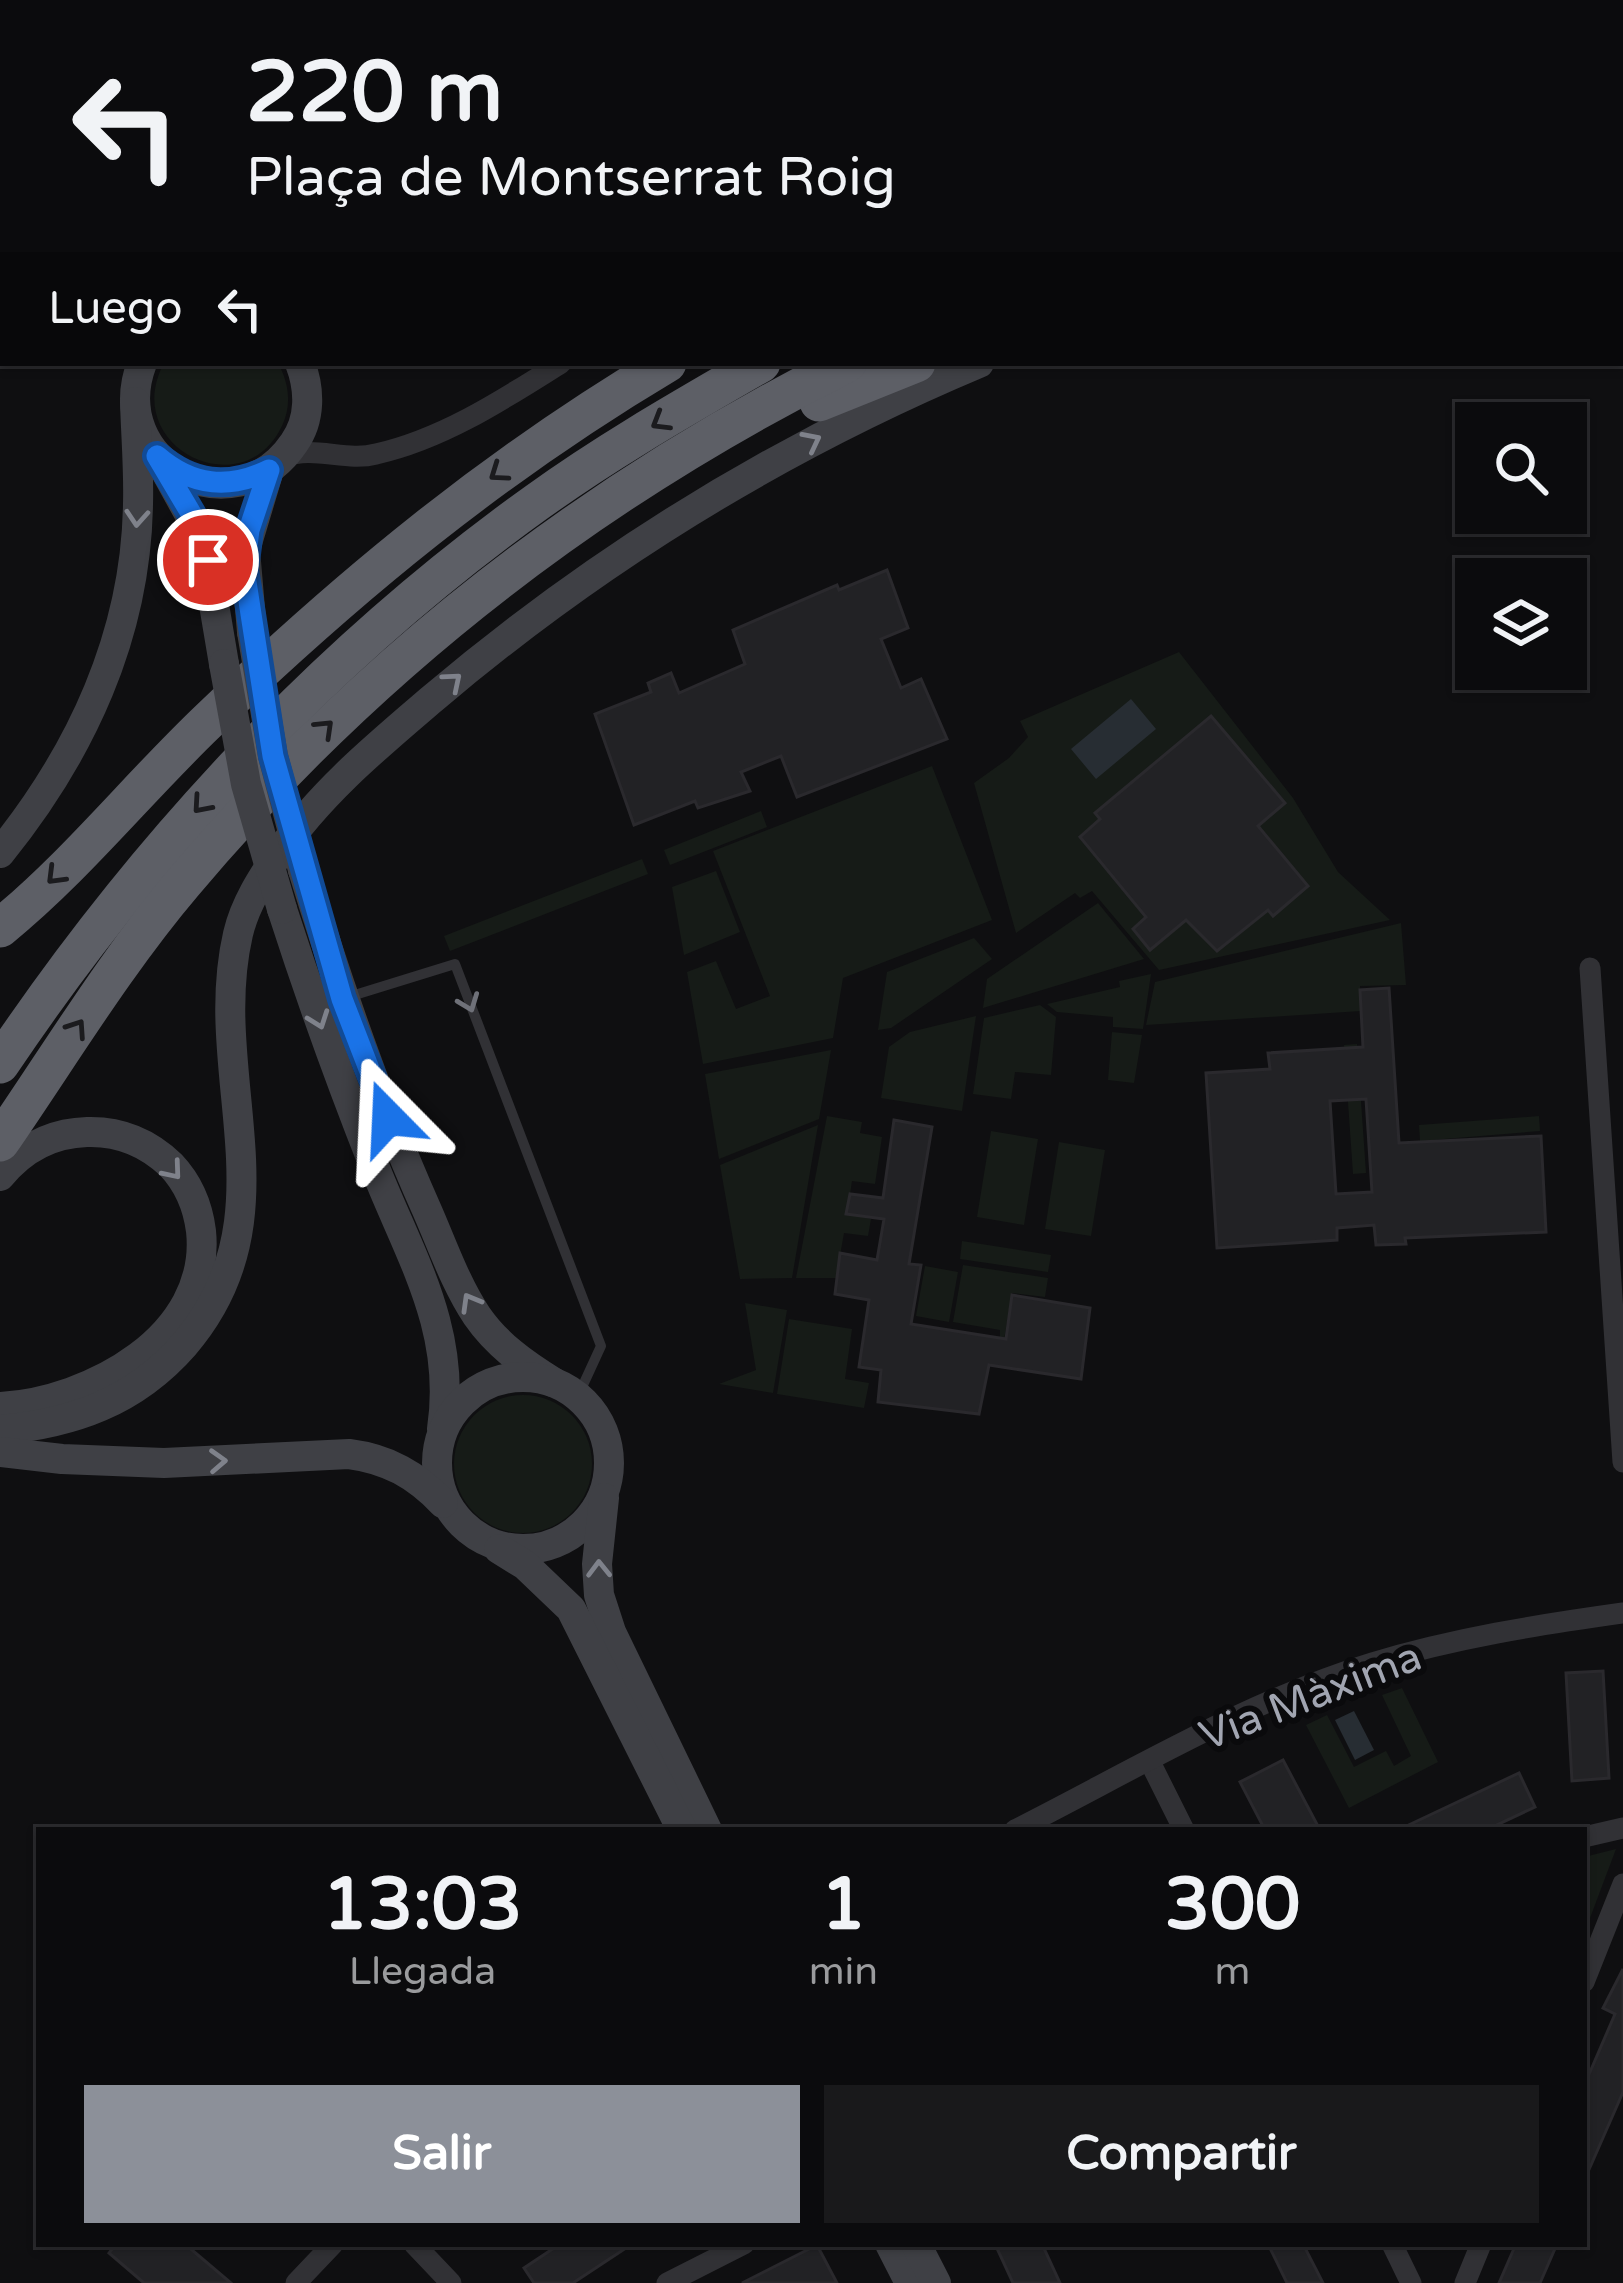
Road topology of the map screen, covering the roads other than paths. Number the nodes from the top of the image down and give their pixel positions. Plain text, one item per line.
1 (141, 366) edge
2 (301, 366) edge
3 (556, 366) edge
4 (662, 366) edge
5 (756, 366) edge
6 (841, 366) edge
7 (909, 366) edge
8 (973, 366) edge
9 (135, 401) junction
10 (307, 409) junction
11 (157, 456) junction
12 (333, 456) junction
13 (277, 463) junction
14 (582, 516) junction
15 (0, 853) edge
16 (0, 928) edge
17 (1590, 968) dead end
18 (342, 999) junction
19 (0, 1064) edge
20 (6, 1134) edge
21 (0, 1172) edge
22 (566, 1389) junction
23 (0, 1407) edge
24 (442, 1429) junction
25 (0, 1430) edge
26 (0, 1452) edge
27 (1623, 1462) edge
28 (605, 1492) junction
29 (447, 1507) junction
30 (488, 1543) junction
31 (1623, 1613) edge
32 (1150, 1762) junction
33 (680, 1827) edge
34 (706, 1827) edge
35 (1021, 1827) edge
36 (1182, 1827) edge
37 (1623, 1828) edge
38 (1587, 1836) edge
39 (1623, 1883) edge
40 (1614, 1934) edge
41 (1587, 1977) edge
42 (330, 2247) edge
43 (418, 2247) edge
44 (738, 2247) edge
45 (892, 2247) edge
46 (917, 2247) edge
47 (1394, 2247) edge
48 (1479, 2247) edge
49 (296, 2283) edge
50 (451, 2283) edge
51 (667, 2283) edge
52 (910, 2283) edge
53 (935, 2283) edge
54 (1412, 2283) edge
55 (1465, 2283) edge

1 - 9 street
2 - 10 street
3 - 12 street
4 -> 16 highway
5 -> 19 highway
6 - 14 highway
7 - 14 highway
25 -> 8 street
9 - 11 street
9 -> 15 street
10 - 12 street
10 - 13 street
11 - 13 street
11 -> 24 street, bridge
12 - 13 street
13 - 18 street, bridge
20 -> 14 highway
17 - 27 street
22 -> 18 street
18 -> 22 lane
20 - 21 highway
21 -> 23 street
22 - 24 street
22 - 28 street
24 - 29 street
26 -> 29 street
28 - 30 street
34 -> 28 street
29 - 30 street
30 - 33 street
31 - 32 street, Via Màxima
32 - 35 street, Via Màxima
32 - 36 street
37 - 38 street
39 - 40 street
40 - 41 street
42 - 49 street
43 - 50 street
44 - 51 street
45 - 52 street
46 - 53 street
47 - 54 street
48 - 55 street

